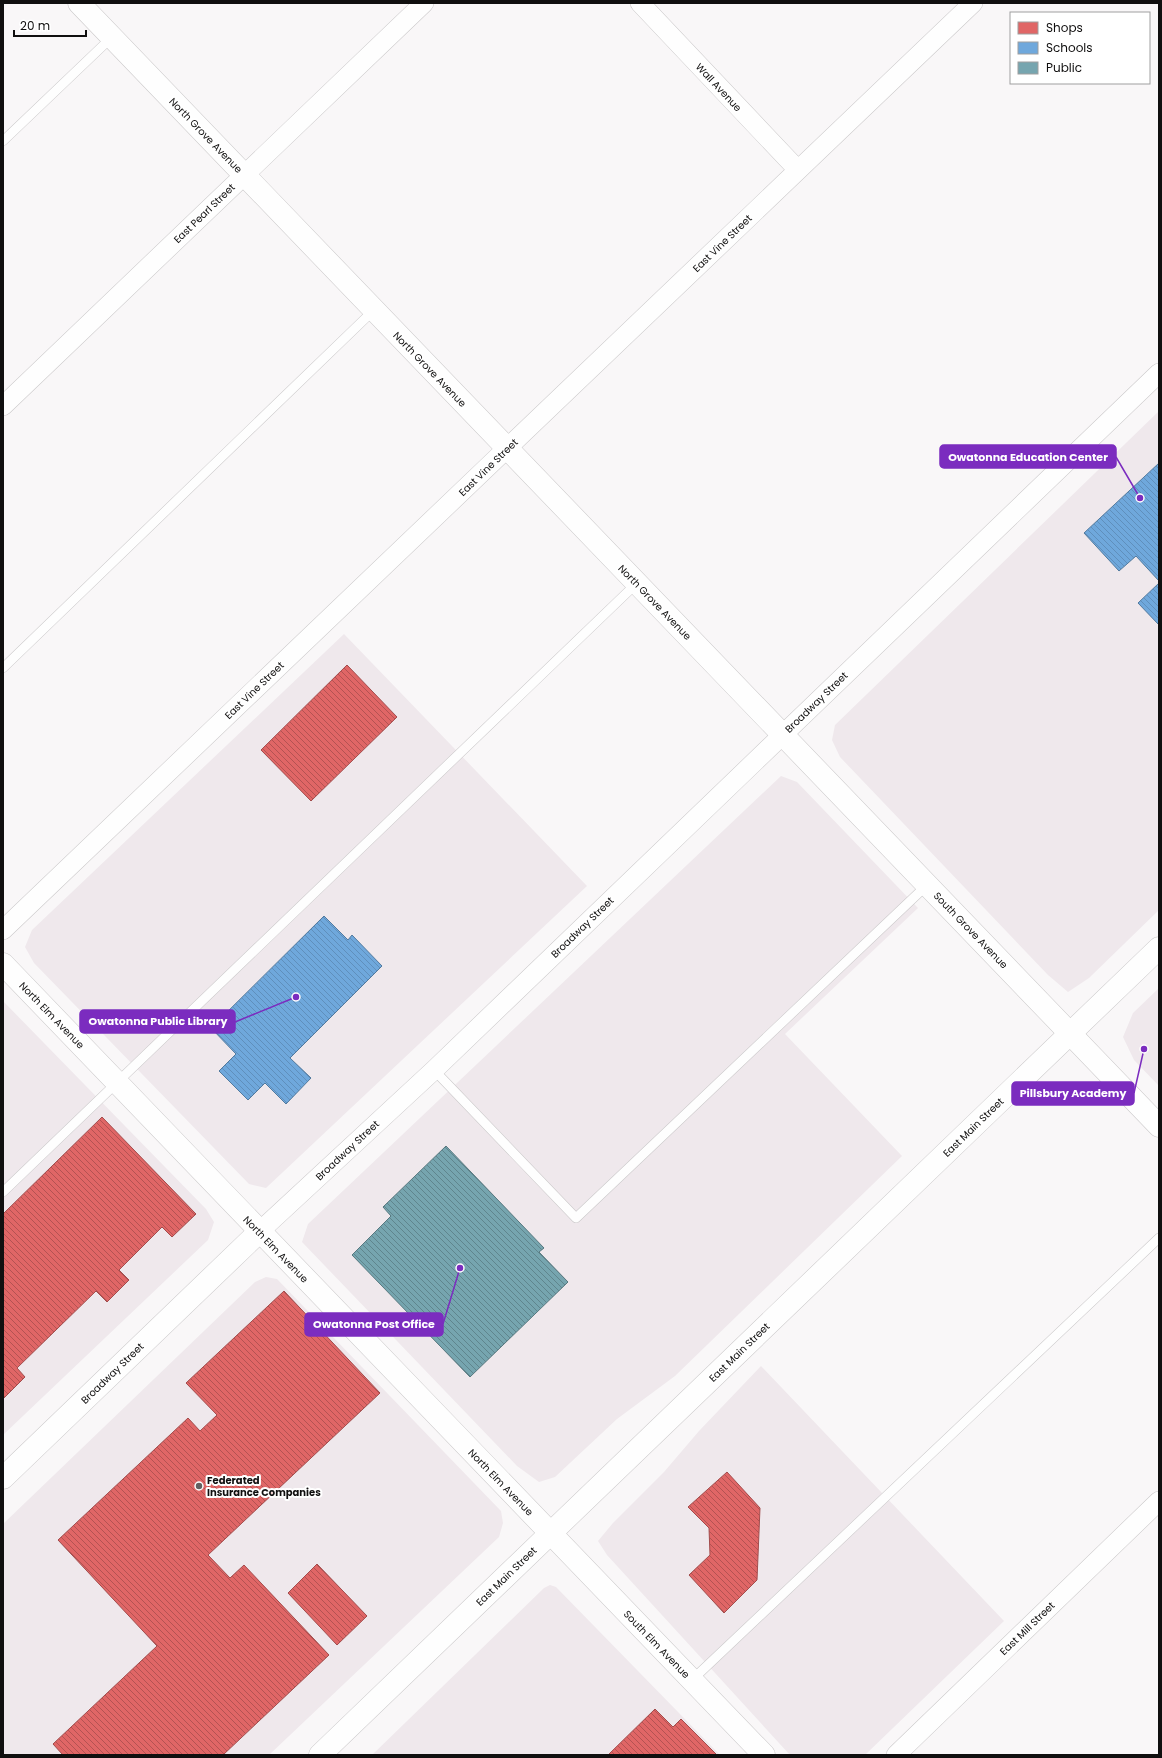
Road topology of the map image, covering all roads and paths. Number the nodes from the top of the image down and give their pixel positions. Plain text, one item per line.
1 (79, 3) edge
2 (424, 3) edge
3 (640, 3) edge
4 (973, 3) edge
5 (112, 37) junction
6 (3, 141) edge
7 (798, 170) junction
8 (244, 175) junction
9 (374, 310) junction
10 (1159, 373) edge
11 (3, 406) edge
12 (507, 448) junction
13 (637, 583) junction
14 (3, 668) edge
15 (782, 734) junction
16 (927, 885) junction
17 (3, 930) edge
18 (1159, 948) edge
19 (3, 964) edge
20 (1070, 1034) junction
21 (434, 1070) junction
22 (117, 1083) junction
23 (1159, 1126) edge
24 (3, 1192) edge
25 (259, 1232) junction
26 (1159, 1238) edge
27 (3, 1478) edge
28 (1159, 1501) edge
29 (550, 1533) junction
30 (692, 1680) junction
31 (320, 1755) edge
32 (764, 1755) edge
33 (896, 1755) edge

1 - 5 street, North Grove Avenue
2 - 8 street, East Pearl Street
3 - 7 street, Wall Avenue
4 - 7 street, East Vine Street
5 - 6 lane
5 - 8 street, North Grove Avenue
7 - 12 street, East Vine Street
8 - 9 street, North Grove Avenue
8 - 11 street, East Pearl Street
9 - 12 street, North Grove Avenue
9 - 14 lane
10 - 15 street, Broadway Street
12 - 13 street, North Grove Avenue
12 - 17 street, East Vine Street
13 - 15 street, North Grove Avenue
13 - 22 lane
15 - 16 street, South Grove Avenue
15 - 21 street, Broadway Street
16 - 20 street, South Grove Avenue
16 - 21 lane
18 - 20 street, East Main Street
19 - 22 street, North Elm Avenue
20 - 23 street, South Grove Avenue
20 - 29 street, East Main Street
21 - 25 street, Broadway Street
22 - 24 lane
22 - 25 street, North Elm Avenue
25 - 27 street, Broadway Street
25 - 29 street, North Elm Avenue
26 - 30 lane
28 - 33 street, East Mill Street
29 - 30 street, South Elm Avenue
29 - 31 street, East Main Street
30 - 32 street, South Elm Avenue

